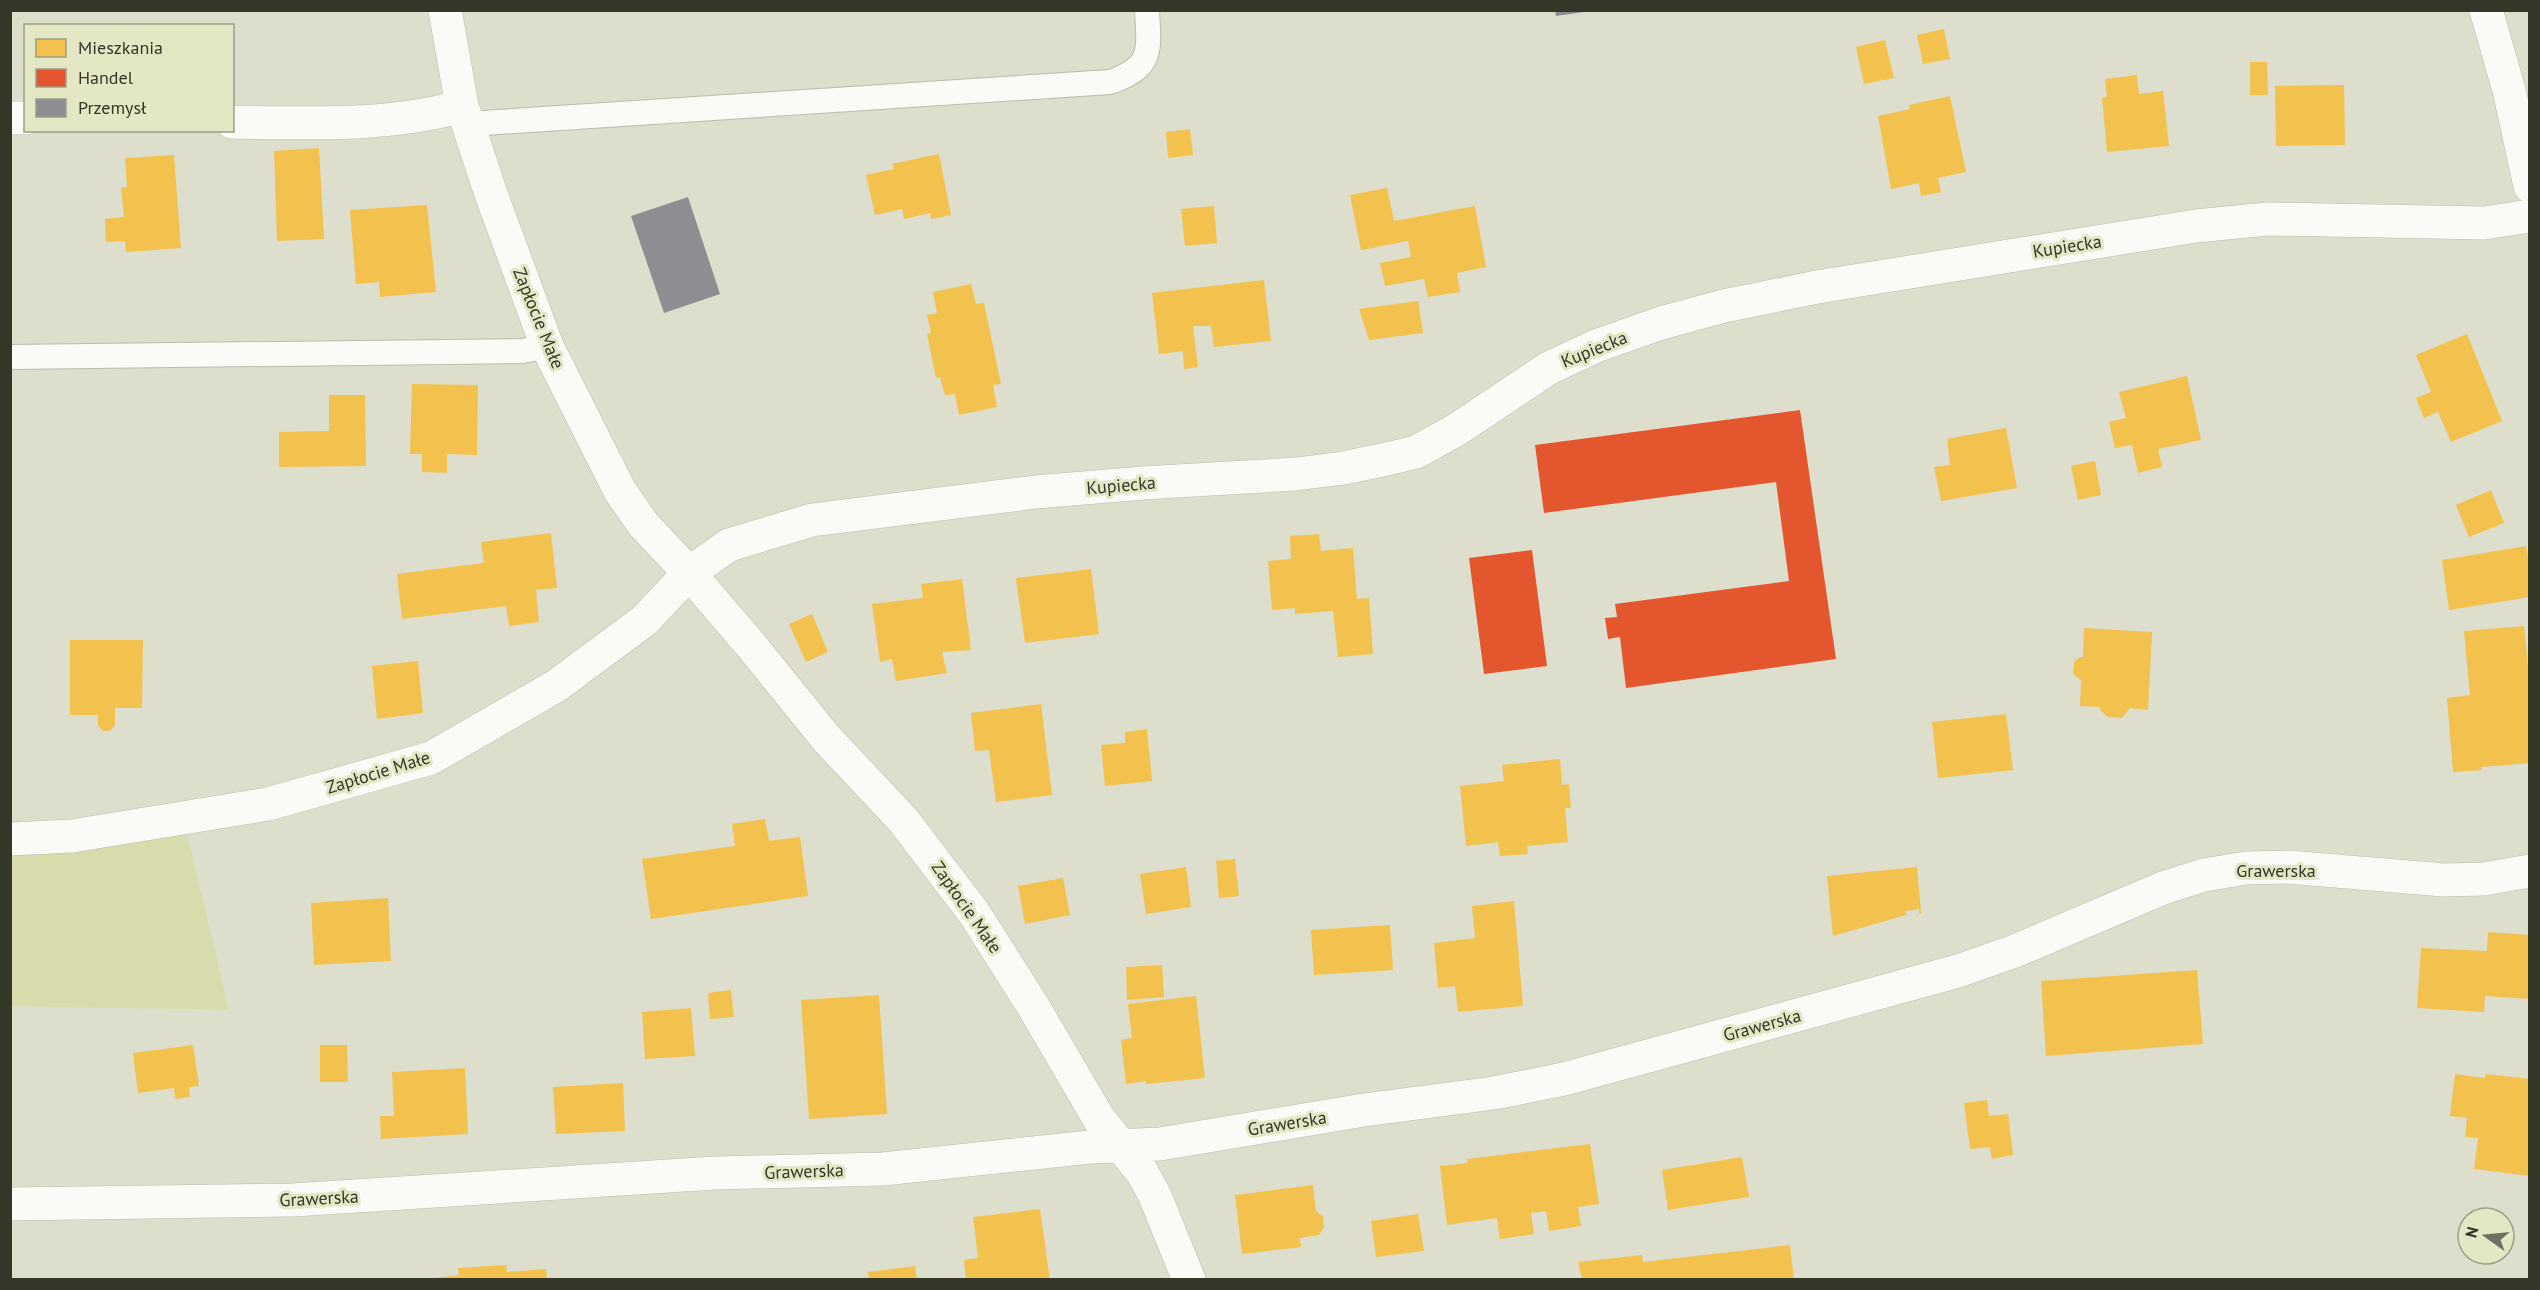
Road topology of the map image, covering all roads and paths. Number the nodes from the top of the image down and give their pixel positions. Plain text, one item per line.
1 (445, 10) edge
2 (1147, 10) edge
3 (2486, 10) edge
4 (465, 115) junction
5 (234, 122) edge
6 (2529, 186) edge
7 (2529, 216) edge
8 (547, 346) junction
9 (10, 357) edge
10 (689, 573) junction
11 (10, 839) edge
12 (2529, 872) edge
13 (1123, 1145) junction
14 (10, 1204) edge
15 (1189, 1280) edge

1 - 4 street, Zapłocie Małe
2 - 4 lane
3 - 6 street
4 - 5 street
4 - 8 street, Zapłocie Małe
7 - 10 street, Kupiecka
8 - 9 lane
8 - 10 street, Zapłocie Małe
10 - 11 street, Zapłocie Małe
10 - 13 street, Zapłocie Małe
12 - 13 street, Grawerska
13 - 14 street, Grawerska
13 - 15 street, Zapłocie Małe

